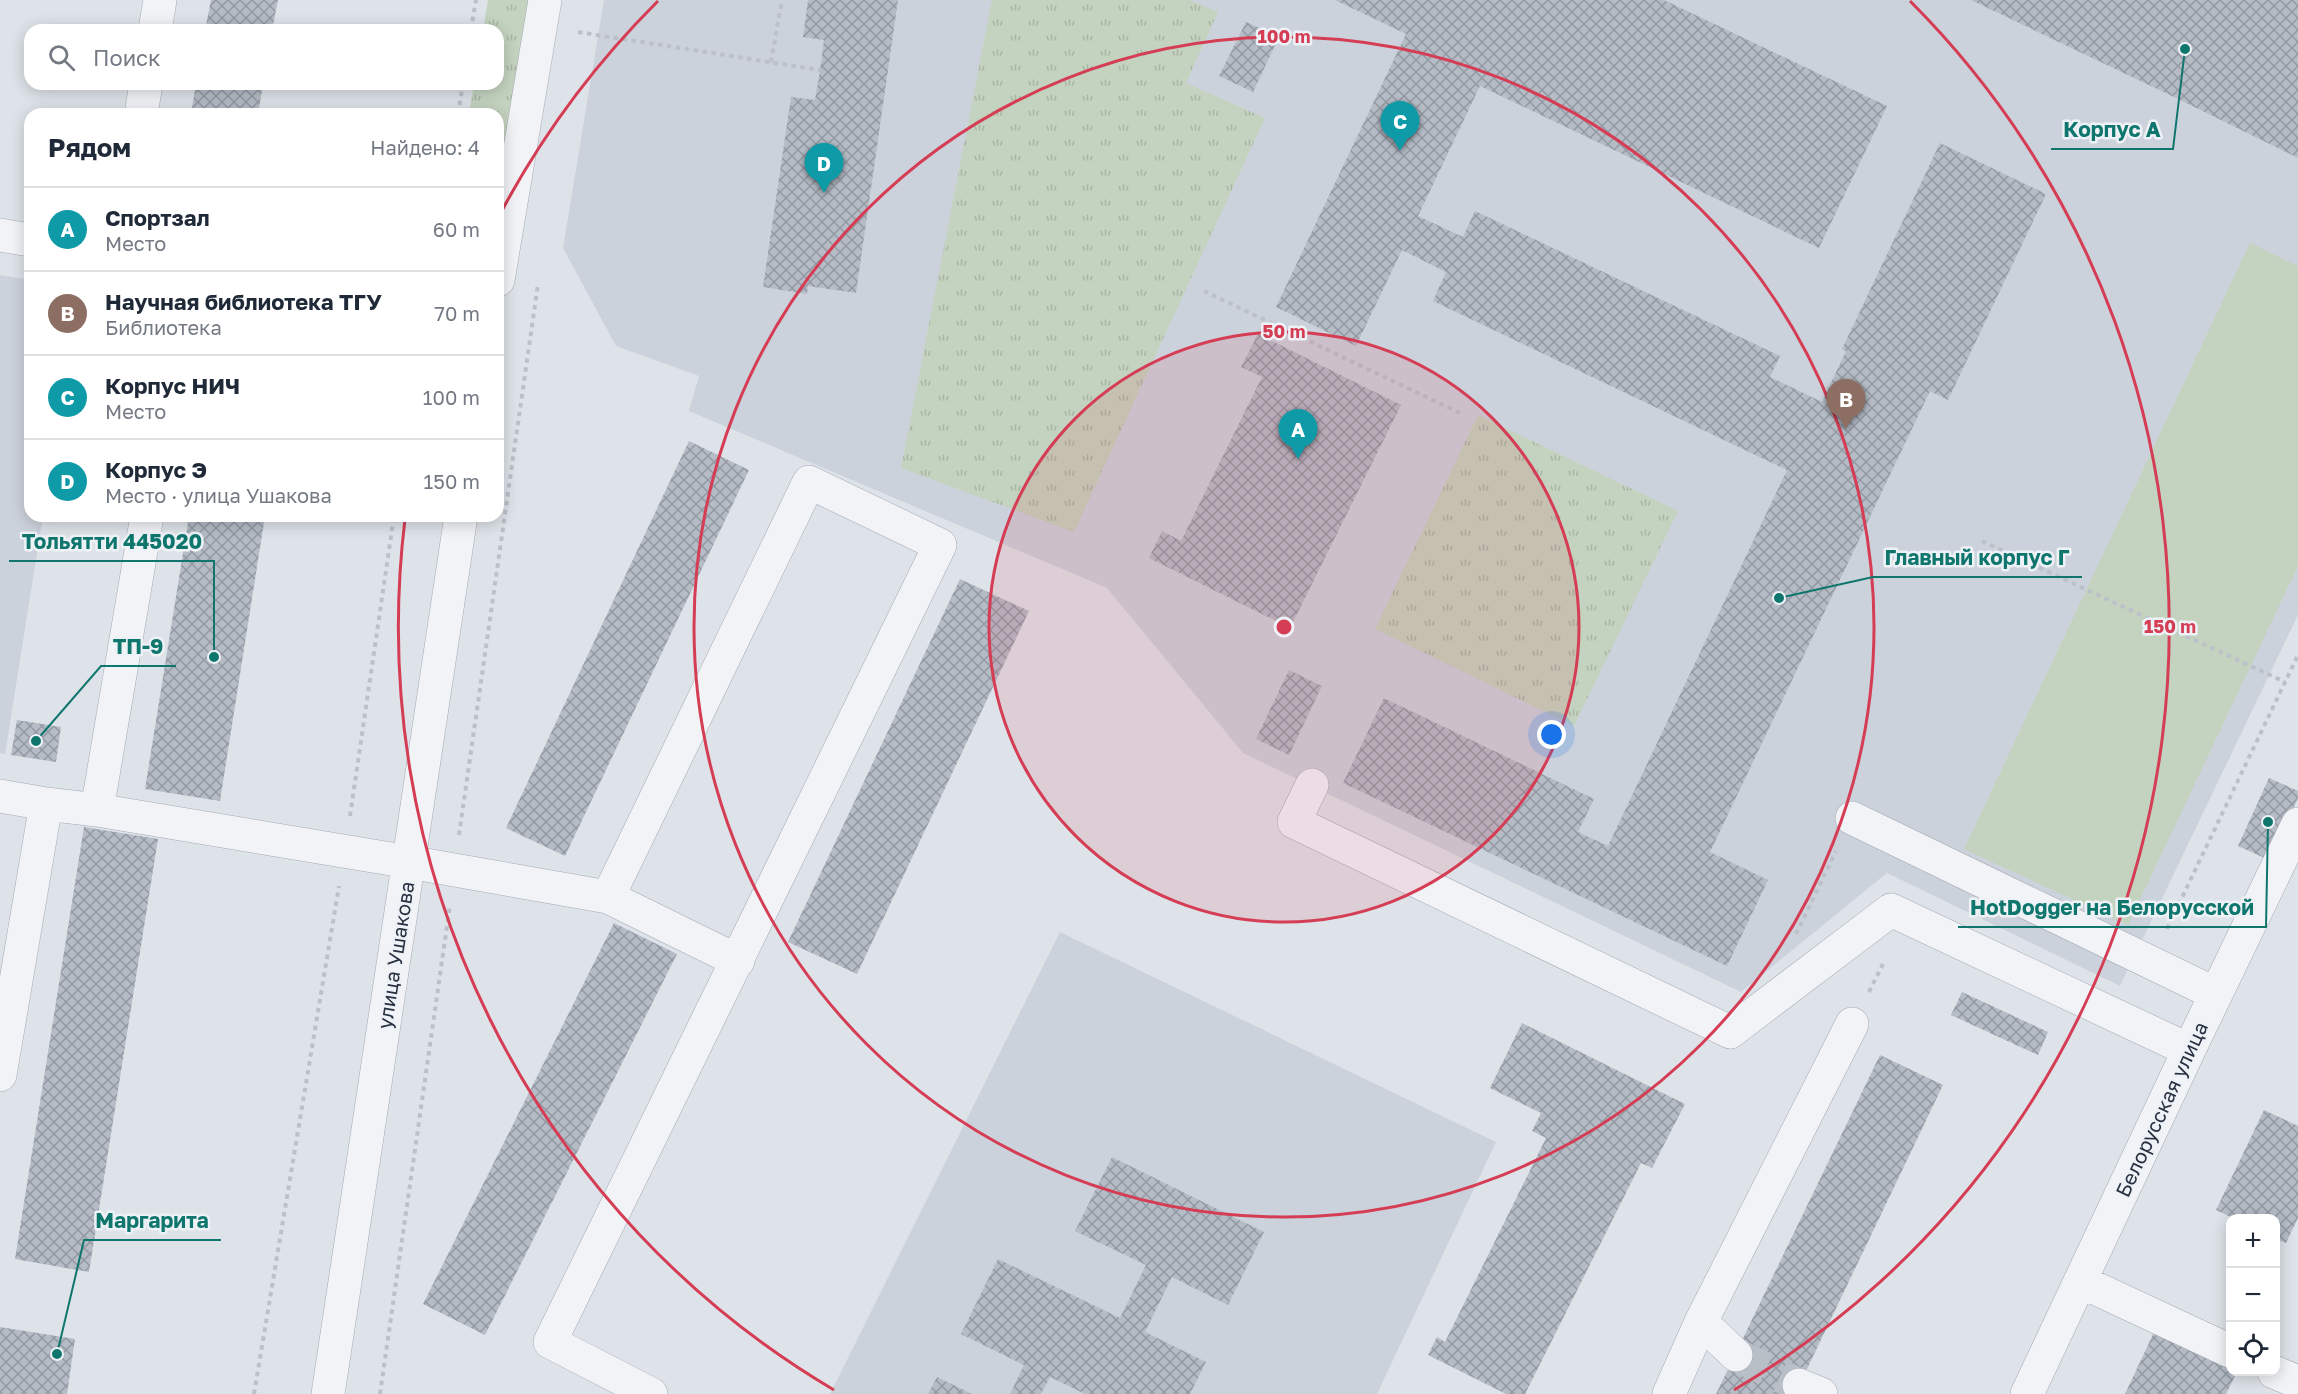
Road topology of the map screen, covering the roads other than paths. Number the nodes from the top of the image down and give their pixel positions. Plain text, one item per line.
1 (160, 0) edge
2 (545, 0) edge
3 (156, 24) edge
4 (145, 90) edge
5 (142, 108) edge
6 (0, 235) edge
7 (24, 239) edge
8 (504, 244) edge
9 (146, 522) edge
10 (460, 522) edge
11 (1312, 785) dead end
12 (0, 796) edge
13 (46, 804) junction
14 (97, 810) junction
15 (1852, 818) dead end
16 (2295, 838) edge
17 (409, 862) junction
18 (608, 897) junction
19 (738, 960) junction
20 (2216, 994) junction
21 (1852, 1024) road end
22 (2189, 1050) junction
23 (0, 1075) edge
24 (2080, 1281) junction
25 (1701, 1322) junction
26 (2226, 1349) edge
27 (1736, 1354) tunnel mouth
28 (2280, 1374) edge
29 (2298, 1383) edge
30 (328, 1394) edge
31 (651, 1394) edge
32 (1669, 1394) edge
33 (2027, 1394) edge

1 - 3 street
2 - 8 street
4 - 5 street
6 - 7 street
9 - 14 street
10 - 17 street, улица Ушакова
11 - 22 street
12 - 13 street
13 - 14 street
13 - 23 street
14 - 17 street
15 - 20 street
16 - 20 street, Белорусская улица
17 - 18 street
17 - 30 street, улица Ушакова
18 - 19 street
18 - 19 street
19 - 31 street
20 - 22 street, Белорусская улица
21 - 25 street
22 - 24 street, Белорусская улица
24 - 26 street
24 - 33 street, Белорусская улица
25 - 27 street
25 - 32 street
28 - 29 street

